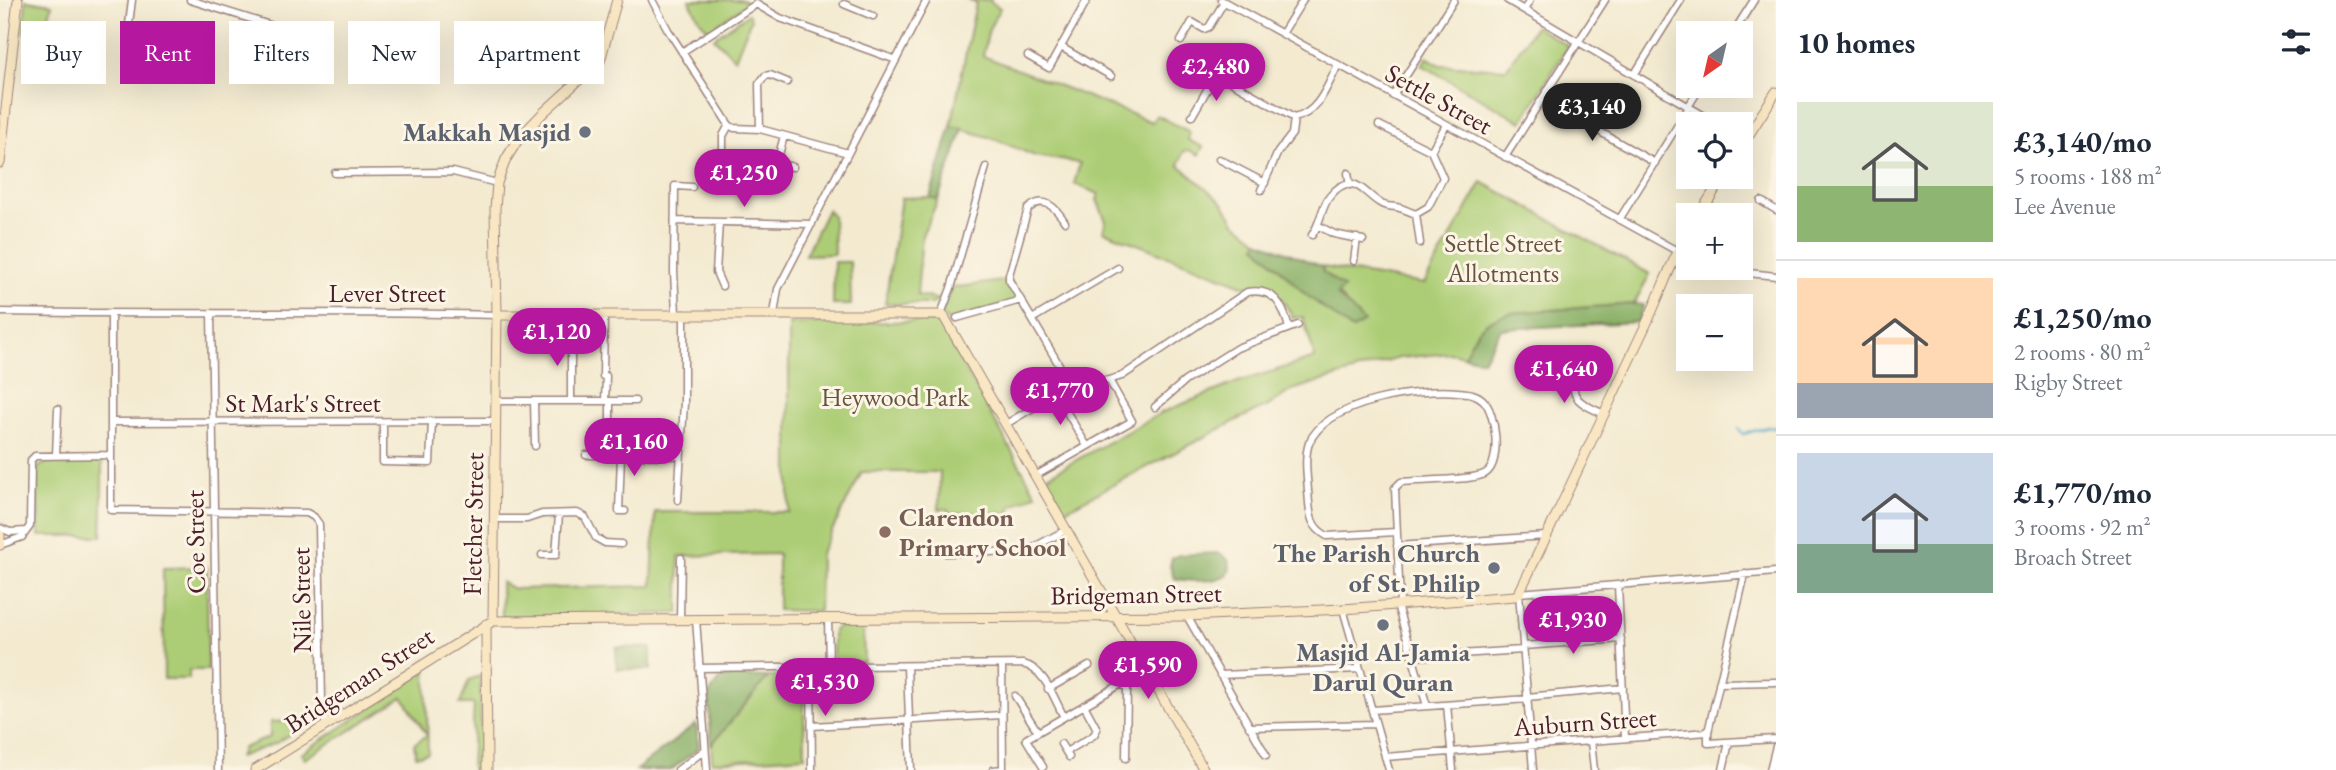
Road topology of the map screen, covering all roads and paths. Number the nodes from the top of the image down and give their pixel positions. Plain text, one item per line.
1 (18, 0) edge
2 (132, 0) edge
3 (190, 0) edge
4 (617, 0) edge
5 (652, 0) edge
6 (927, 0) edge
7 (1303, 0) edge
8 (1454, 0) edge
9 (1507, 0) edge
10 (1530, 0) edge
11 (1605, 0) edge
12 (1681, 0) edge
13 (1754, 0) edge
14 (1083, 1) edge
15 (1222, 1) edge
16 (844, 4) dead end
17 (853, 4) edge
18 (1524, 10) junction
19 (873, 16) dead end
20 (129, 21) edge
21 (257, 21) edge
22 (1741, 21) edge
23 (1282, 34) junction
24 (1181, 41) dead end
25 (1578, 43) junction
26 (1061, 47) junction
27 (682, 52) junction
28 (1028, 56) dead end
29 (896, 60) junction
30 (1338, 65) junction
31 (1207, 68) dead end
32 (1216, 74) junction
33 (1634, 75) junction
34 (1111, 76) dead end
35 (787, 82) dead end
36 (1776, 92) edge
37 (1393, 96) junction
38 (1694, 98) edge
39 (1542, 99) junction
40 (1688, 107) junction
41 (1697, 112) edge
42 (1192, 116) dead end
43 (1294, 118) junction
44 (729, 125) junction
45 (1379, 125) dead end
46 (1446, 125) junction
47 (1753, 127) edge
48 (760, 129) junction
49 (784, 136) junction
50 (1431, 151) junction
51 (848, 153) junction
52 (1505, 157) junction
53 (1219, 159) dead end
54 (763, 160) dead end
55 (777, 162) junction
56 (0, 163) edge
57 (1655, 163) junction
58 (793, 167) dead end
59 (986, 167) dead end
60 (335, 173) dead end
61 (1348, 173) dead end
62 (723, 174) dead end
63 (497, 183) junction
64 (1265, 183) junction
65 (1350, 185) junction
66 (692, 187) dead end
67 (1261, 190) dead end
68 (1761, 201) dead end
69 (1774, 206) edge
70 (1416, 214) junction
71 (1619, 220) junction
72 (675, 221) junction
73 (719, 222) junction
74 (1065, 222) dead end
75 (812, 224) junction
76 (1319, 226) junction
77 (1312, 235) dead end
78 (1420, 243) dead end
79 (1676, 251) joint
80 (707, 257) dead end
81 (717, 258) junction
82 (1354, 261) dead end
83 (1118, 268) dead end
84 (1753, 272) edge
85 (1776, 276) edge
86 (722, 286) dead end
87 (1020, 300) junction
88 (966, 304) dead end
89 (0, 312) edge
90 (211, 313) junction
91 (111, 314) junction
92 (604, 314) junction
93 (680, 314) junction
94 (774, 314) junction
95 (941, 314) junction
96 (497, 315) junction
97 (970, 315) junction
98 (957, 318) dead end
99 (1032, 319) junction
100 (1298, 325) dead end
101 (1289, 328) junction
102 (570, 334) dead end
103 (1584, 362) dead end
104 (1571, 363) junction
105 (1524, 366) dead end
106 (1109, 380) junction
107 (1071, 385) junction
108 (1056, 394) junction
109 (495, 401) junction
110 (534, 401) junction
111 (571, 401) junction
112 (608, 401) junction
113 (635, 401) dead end
114 (1156, 407) dead end
115 (58, 409) dead end
116 (1604, 414) junction
117 (495, 421) junction
118 (111, 422) junction
119 (213, 422) junction
120 (383, 422) junction
121 (432, 422) junction
122 (1006, 424) junction
123 (535, 446) dead end
124 (1087, 446) junction
125 (56, 455) junction
126 (111, 455) junction
127 (586, 455) dead end
128 (610, 455) junction
129 (621, 455) junction
130 (679, 456) junction
131 (1035, 476) junction
132 (678, 500) dead end
133 (214, 511) junction
134 (625, 511) dead end
135 (559, 514) junction
136 (494, 519) junction
137 (0, 528) edge
138 (1066, 530) junction
139 (26, 531) junction
140 (1396, 532) junction
141 (0, 535) edge
142 (1547, 536) junction
143 (621, 544) dead end
144 (0, 545) edge
145 (1397, 546) junction
146 (946, 553) dead end
147 (542, 555) dead end
148 (681, 558) dead end
149 (1776, 572) edge
150 (1745, 574) junction
151 (1618, 584) junction
152 (1519, 593) junction
153 (1399, 604) junction
154 (1343, 609) junction
155 (1187, 616) junction
156 (1116, 617) junction
157 (828, 618) junction
158 (680, 619) junction
159 (696, 619) junction
160 (490, 622) junction
161 (1621, 639) junction
162 (1523, 648) junction
163 (1413, 657) junction
164 (1073, 663) dead end
165 (1002, 665) junction
166 (1089, 666) dead end
167 (811, 667) junction
168 (829, 667) junction
169 (907, 667) junction
170 (699, 668) junction
171 (1360, 669) junction
172 (1079, 672) junction
173 (1220, 675) junction
174 (1776, 682) edge
175 (1719, 683) junction
176 (1623, 688) junction
177 (1048, 689) junction
178 (1527, 698) junction
179 (1016, 701) dead end
180 (1084, 705) junction
181 (1447, 705) junction
182 (1427, 706) junction
183 (1372, 710) junction
184 (1002, 715) junction
185 (1064, 717) junction
186 (909, 720) junction
187 (1376, 724) junction
188 (326, 726) junction
189 (812, 726) junction
190 (1249, 727) junction
191 (1038, 732) junction
192 (1708, 732) junction
193 (1625, 738) junction
194 (1776, 738) edge
195 (1591, 741) junction
196 (1729, 742) junction
197 (1061, 744) dead end
198 (1531, 746) junction
199 (1776, 746) edge
200 (705, 750) junction
201 (1451, 752) junction
202 (1266, 755) dead end
203 (1385, 757) junction
204 (1126, 758) dead end
205 (1043, 767) dead end
206 (259, 769) edge
207 (1003, 769) edge
208 (218, 770) edge
209 (487, 770) edge
210 (678, 770) edge
211 (707, 770) edge
212 (812, 770) edge
213 (911, 770) edge
214 (993, 770) edge
215 (1204, 770) edge
216 (1389, 770) edge
217 (1453, 770) edge
218 (1533, 770) edge
219 (1594, 770) edge
220 (1723, 770) edge
221 (1770, 770) edge

1 - 56 street
2 - 20 street
3 - 21 street
4 - 63 street
5 - 27 street
6 - 29 street
7 - 23 street
8 - 37 street
9 - 18 street
10 - 18 street
11 - 25 street
12 - 33 street
13 - 22 street
14 - 26 street
15 - 23 street, Settle Street
15 - 24 street
16 - 17 street
17 - 19 street
18 - 25 street
23 - 30 street, Settle Street
25 - 33 street
25 - 39 street
26 - 28 street
26 - 34 street
27 - 29 street
27 - 44 street
29 - 51 street
30 - 37 street, Settle Street
30 - 43 street
31 - 32 street
32 - 42 street
32 - 43 street
33 - 40 street
35 - 48 street
36 - 47 street
37 - 46 street, Settle Street
38 - 40 street
39 - 52 street
39 - 57 street
40 - 41 street
40 - 57 street
43 - 64 street
44 - 48 street
44 - 62 street
45 - 50 street
46 - 50 street
46 - 52 street, Settle Street
48 - 49 street
49 - 51 street
49 - 55 street
50 - 70 street
51 - 75 street
52 - 71 street, Settle Street
53 - 64 street
54 - 55 street
55 - 58 street
57 - 71 street
59 - 95 street
60 - 63 street
61 - 65 street
63 - 96 street, Fletcher Street
64 - 67 street
65 - 70 street
65 - 76 street
66 - 72 street
68 - 69 street
70 - 78 street
71 - 79 street, Settle Street
72 - 73 street
72 - 93 street
73 - 75 street
73 - 81 street
74 - 87 street
75 - 94 street
76 - 77 street
76 - 82 street
79 - 116 street
80 - 81 street
81 - 86 street
83 - 99 street
84 - 85 street
87 - 97 street
87 - 99 street
88 - 97 street
89 - 91 street, Lever Street
90 - 91 street, Lever Street
90 - 96 street, Lever Street
90 - 119 street, Coe Street
91 - 118 street
92 - 93 street, Lever Street
92 - 96 street, Lever Street
92 - 112 street
93 - 94 street, Lever Street
93 - 130 street
94 - 95 street, Lever Street
95 - 122 street
96 - 109 street, Fletcher Street
97 - 98 street
99 - 107 street
100 - 101 street
101 - 106 street
101 - 114 street
102 - 111 street
103 - 104 street
104 - 105 street
104 - 116 street
106 - 107 street
106 - 124 street
107 - 108 street
108 - 122 street
108 - 124 street
109 - 110 street
109 - 117 street, Fletcher Street
110 - 111 street
110 - 123 street
111 - 112 street
112 - 113 street
112 - 128 street
115 - 125 street
116 - 142 street
117 - 121 street, St Mark's Street
117 - 136 street, Fletcher Street
118 - 119 street, St Mark's Street
118 - 126 street
119 - 120 street, St Mark's Street
119 - 133 street, Coe Street
120 - 121 street, St Mark's Street
120 - 121 street
122 - 131 street
124 - 131 street
125 - 126 street
125 - 139 street
126 - 133 street
127 - 128 street
128 - 129 street
129 - 130 street
129 - 134 street
130 - 132 street
131 - 138 street
133 - 188 street, Nile Street
133 - 208 street, Coe Street
135 - 136 street
135 - 143 street
135 - 147 street
136 - 160 street, Fletcher Street
137 - 139 street
138 - 146 street
138 - 156 street
139 - 144 street
140 - 140 street
140 - 145 street
141 - 144 street
142 - 145 street
142 - 152 street
145 - 153 street
148 - 158 street
149 - 150 street, Bridgeman Street
150 - 151 street, Bridgeman Street
150 - 175 street
151 - 152 street, Bridgeman Street
151 - 161 street
152 - 153 street, Bridgeman Street
152 - 162 street
153 - 154 street, Bridgeman Street
153 - 163 street
154 - 155 street, Bridgeman Street
154 - 171 street
155 - 156 street, Bridgeman Street
155 - 173 street
156 - 157 street, Bridgeman Street
156 - 215 street
157 - 159 street, Bridgeman Street
157 - 168 street
158 - 159 street, Bridgeman Street
158 - 160 street, Bridgeman Street
159 - 170 street
160 - 188 street, Bridgeman Street
160 - 209 street, Fletcher Street
161 - 162 street
161 - 176 street
162 - 163 street
162 - 178 street
163 - 182 street
164 - 172 street
165 - 169 street
165 - 177 street
165 - 184 street
166 - 172 street
167 - 168 street
167 - 170 street
167 - 189 street
168 - 169 street
169 - 186 street
170 - 200 street
171 - 173 street
171 - 183 street
172 - 177 street
173 - 190 street
174 - 175 street
175 - 192 street
176 - 178 street
176 - 193 street
177 - 185 street
178 - 181 street
178 - 198 street
179 - 191 street
180 - 185 street
180 - 197 street
180 - 204 street
181 - 182 street
181 - 201 street
182 - 183 street
183 - 187 street
184 - 186 street
184 - 207 street
185 - 191 street
186 - 189 street
186 - 213 street
187 - 190 street
187 - 203 street
188 - 206 street, Bridgeman Street
189 - 212 street
190 - 202 street
191 - 205 street
192 - 193 street, Auburn Street
192 - 196 street, Auburn Street
193 - 195 street, Auburn Street
194 - 196 street
195 - 198 street, Auburn Street
195 - 219 street
196 - 220 street
198 - 201 street, Auburn Street
198 - 218 street
199 - 221 street
200 - 210 street
200 - 211 street
201 - 203 street, Auburn Street
201 - 217 street
203 - 216 street
207 - 214 street

